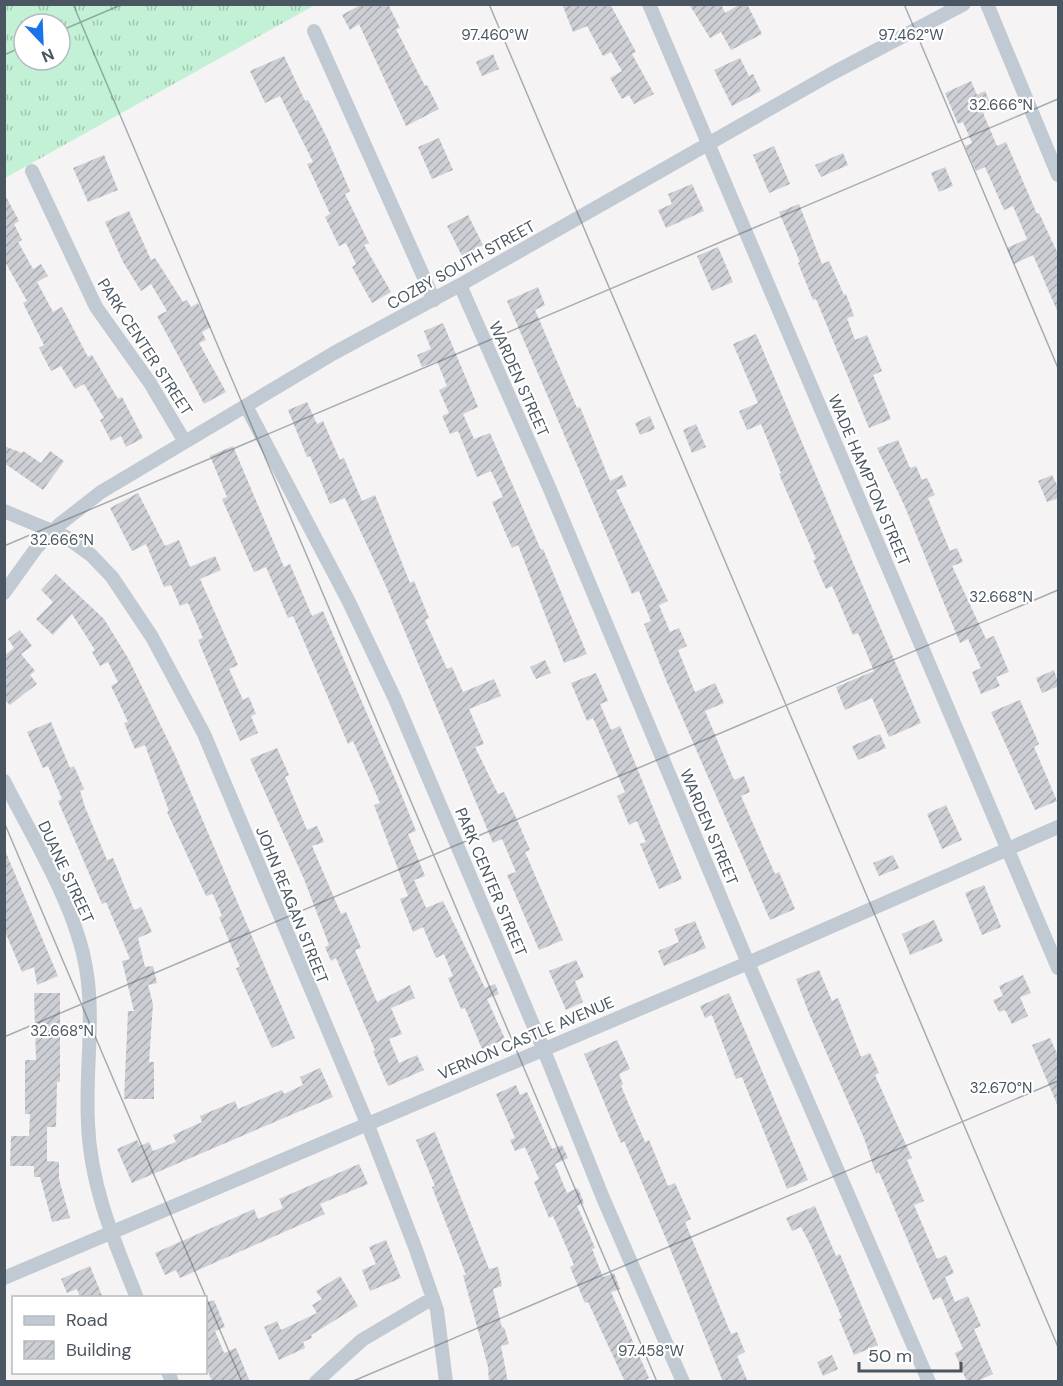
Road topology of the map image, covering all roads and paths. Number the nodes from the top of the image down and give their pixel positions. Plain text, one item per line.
1 (649, 4) edge
2 (964, 4) edge
3 (987, 4) edge
4 (314, 31) dead end
5 (709, 144) junction
6 (32, 171) dead end
7 (1059, 175) edge
8 (460, 285) junction
9 (435, 300) junction
10 (246, 405) junction
11 (185, 442) junction
12 (4, 511) edge
13 (53, 531) junction
14 (4, 593) edge
15 (4, 781) edge
16 (1059, 827) edge
17 (1007, 849) junction
18 (748, 963) junction
19 (1059, 968) edge
20 (543, 1048) junction
21 (367, 1123) junction
22 (111, 1232) junction
23 (4, 1278) edge
24 (136, 1296) edge
25 (433, 1298) junction
26 (316, 1382) edge
27 (446, 1382) edge
28 (683, 1382) edge
29 (928, 1382) edge

1 - 5 street, WADE HAMPTON STREET
2 - 5 street, COZBY SOUTH STREET
3 - 7 street
4 - 9 street
5 - 8 street, COZBY SOUTH STREET
5 - 17 street, WADE HAMPTON STREET
6 - 11 street, PARK CENTER STREET
8 - 9 street, COZBY SOUTH STREET
8 - 18 street, WARDEN STREET
9 - 10 street, COZBY SOUTH STREET
10 - 11 street, COZBY SOUTH STREET
10 - 20 street, PARK CENTER STREET
11 - 13 street, COZBY SOUTH STREET
12 - 13 street, JOHN REAGAN STREET
13 - 14 street, COZBY SOUTH STREET
13 - 21 street, JOHN REAGAN STREET
15 - 22 street, DUANE STREET
16 - 17 street, VERNON CASTLE AVENUE
17 - 18 street, VERNON CASTLE AVENUE
17 - 19 street, WADE HAMPTON STREET
18 - 20 street, VERNON CASTLE AVENUE
18 - 29 street, WARDEN STREET
20 - 21 street, VERNON CASTLE AVENUE
20 - 28 street, PARK CENTER STREET
21 - 22 street, VERNON CASTLE AVENUE
21 - 25 street, JOHN REAGAN STREET
22 - 23 street, VERNON CASTLE AVENUE
22 - 24 street, DUANE STREET
25 - 26 street
25 - 27 street, JOHN REAGAN STREET

